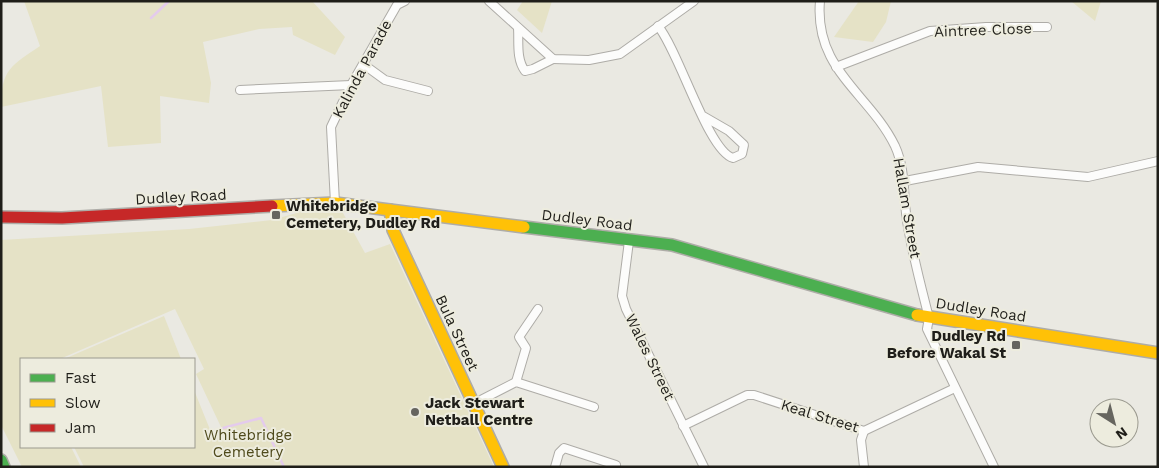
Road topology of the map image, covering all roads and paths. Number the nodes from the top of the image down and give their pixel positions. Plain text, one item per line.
1 (405, 1) edge
2 (489, 1) edge
3 (694, 1) edge
4 (820, 1) edge
5 (658, 26) junction
6 (518, 28) junction
7 (1046, 28) dead end
8 (553, 59) junction
9 (362, 64) junction
10 (836, 67) junction
11 (352, 85) junction
12 (240, 90) dead end
13 (428, 91) dead end
14 (703, 116) junction
15 (1158, 161) edge
16 (905, 181) junction
17 (335, 203) junction
18 (390, 210) junction
19 (1, 217) edge
20 (629, 241) junction
21 (538, 309) dead end
22 (929, 318) junction
23 (1158, 353) edge
24 (516, 382) junction
25 (955, 388) junction
26 (473, 404) junction
27 (594, 407) dead end
28 (684, 426) junction
29 (864, 431) junction
30 (1, 460) edge
31 (616, 465) dead end
32 (4, 467) edge
33 (503, 467) edge
34 (555, 467) edge
35 (704, 467) edge
36 (864, 467) edge
37 (994, 467) edge

1 - 9 street, Kalinda Parade
2 - 6 street
3 - 5 street
4 - 10 street, Hallam Street
5 - 8 street
5 - 14 street
6 - 8 street
6 - 8 street
7 - 10 street, Aintree Close
9 - 11 street, Kalinda Parade
9 - 13 street
10 - 16 street, Hallam Street
11 - 12 street
11 - 17 street, Kalinda Parade
14 - 14 street
15 - 16 street
16 - 22 street, Hallam Street
17 - 18 main road, Dudley Road
17 - 19 main road, Dudley Road
18 - 20 main road, Dudley Road
18 - 26 main road, Bula Street
20 - 22 main road, Dudley Road
20 - 28 street, Wales Street
21 - 24 street
22 - 23 main road, Dudley Road
22 - 25 street, Hallam Street
24 - 26 street
24 - 27 street
25 - 29 street, Keal Street
25 - 37 street, Hallam Street
26 - 33 main road, Bula Street
28 - 29 street, Keal Street
28 - 35 street, Wales Street
29 - 36 street
30 - 32 main road
31 - 34 street

